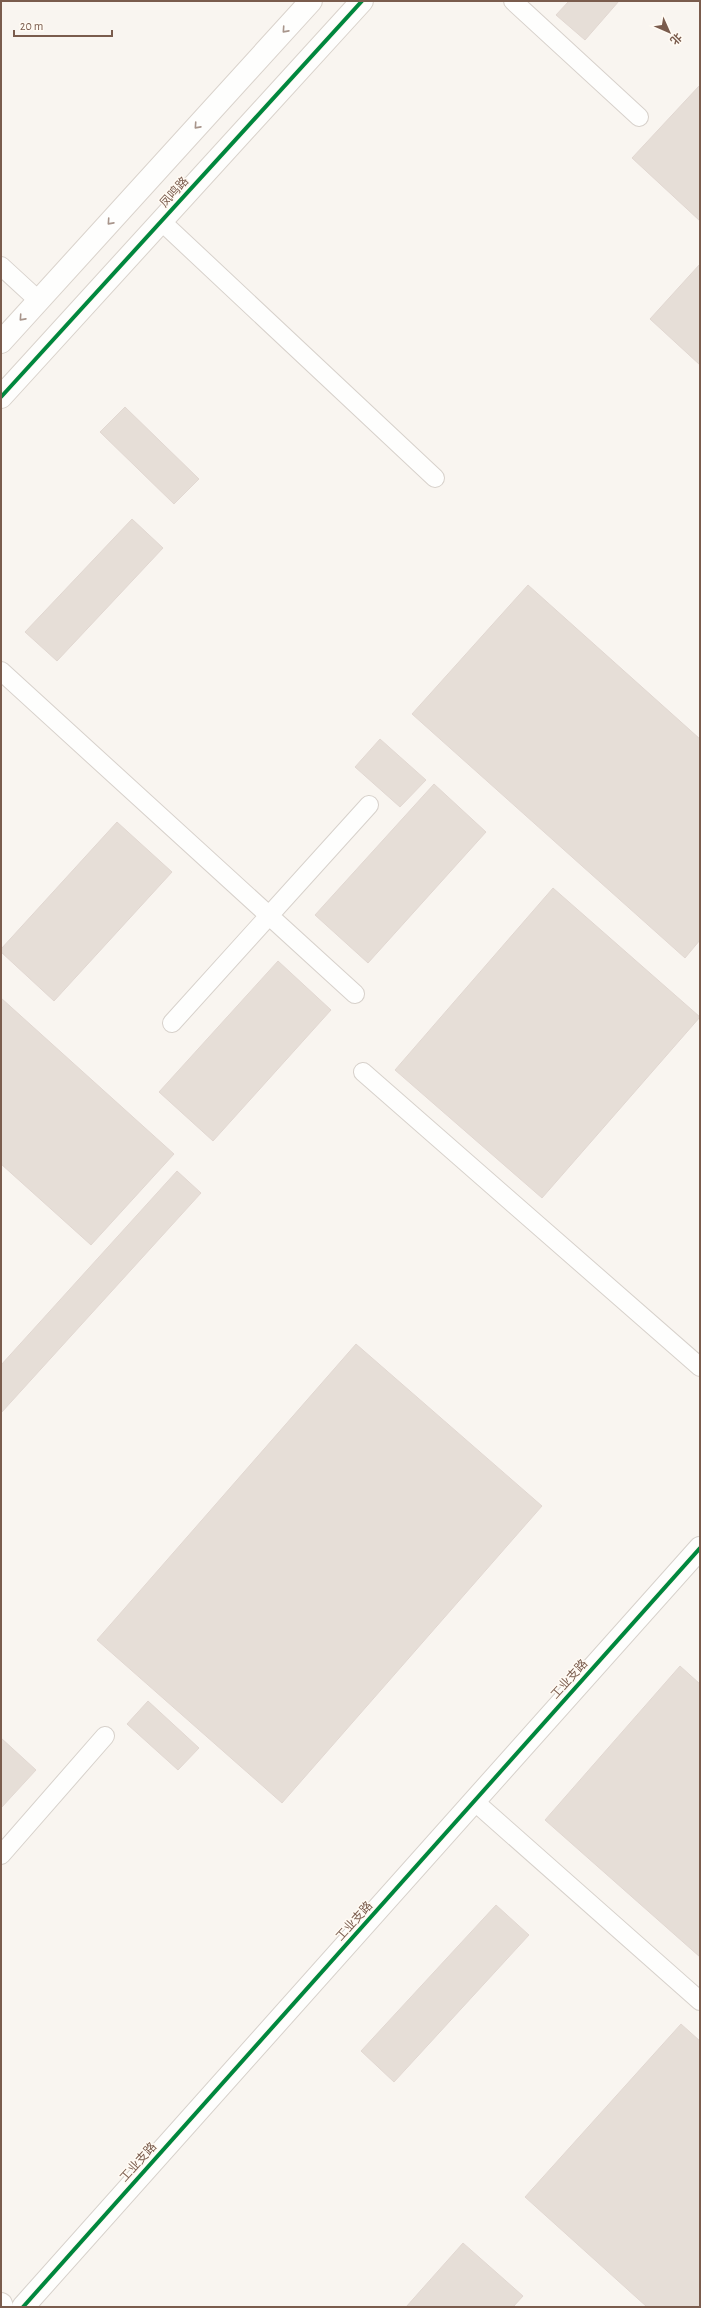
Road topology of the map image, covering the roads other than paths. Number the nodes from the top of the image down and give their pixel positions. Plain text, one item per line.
1 (311, 1) edge
2 (362, 1) edge
3 (513, 1) edge
4 (639, 117) dead end
5 (161, 221) junction
6 (1, 266) edge
7 (38, 300) junction
8 (1, 342) edge
9 (1, 397) edge
10 (435, 478) dead end
11 (1, 671) edge
12 (369, 805) dead end
13 (270, 915) junction
14 (355, 994) dead end
15 (172, 1022) dead end
16 (363, 1072) dead end
17 (700, 1367) edge
18 (700, 1548) edge
19 (105, 1736) dead end
20 (474, 1801) junction
21 (1, 1855) edge
22 (700, 2001) edge
23 (23, 2307) edge

1 -> 7 street
2 - 5 street, 凤鸣路
3 - 4 lane
5 - 9 street, 凤鸣路
5 - 10 lane
6 - 7 lane
7 -> 8 street
11 - 13 lane
12 - 13 lane
13 - 14 lane
13 - 15 lane
16 - 17 lane
18 - 20 street, 工业支路
19 - 21 lane
20 - 22 lane
20 - 23 street, 工业支路

